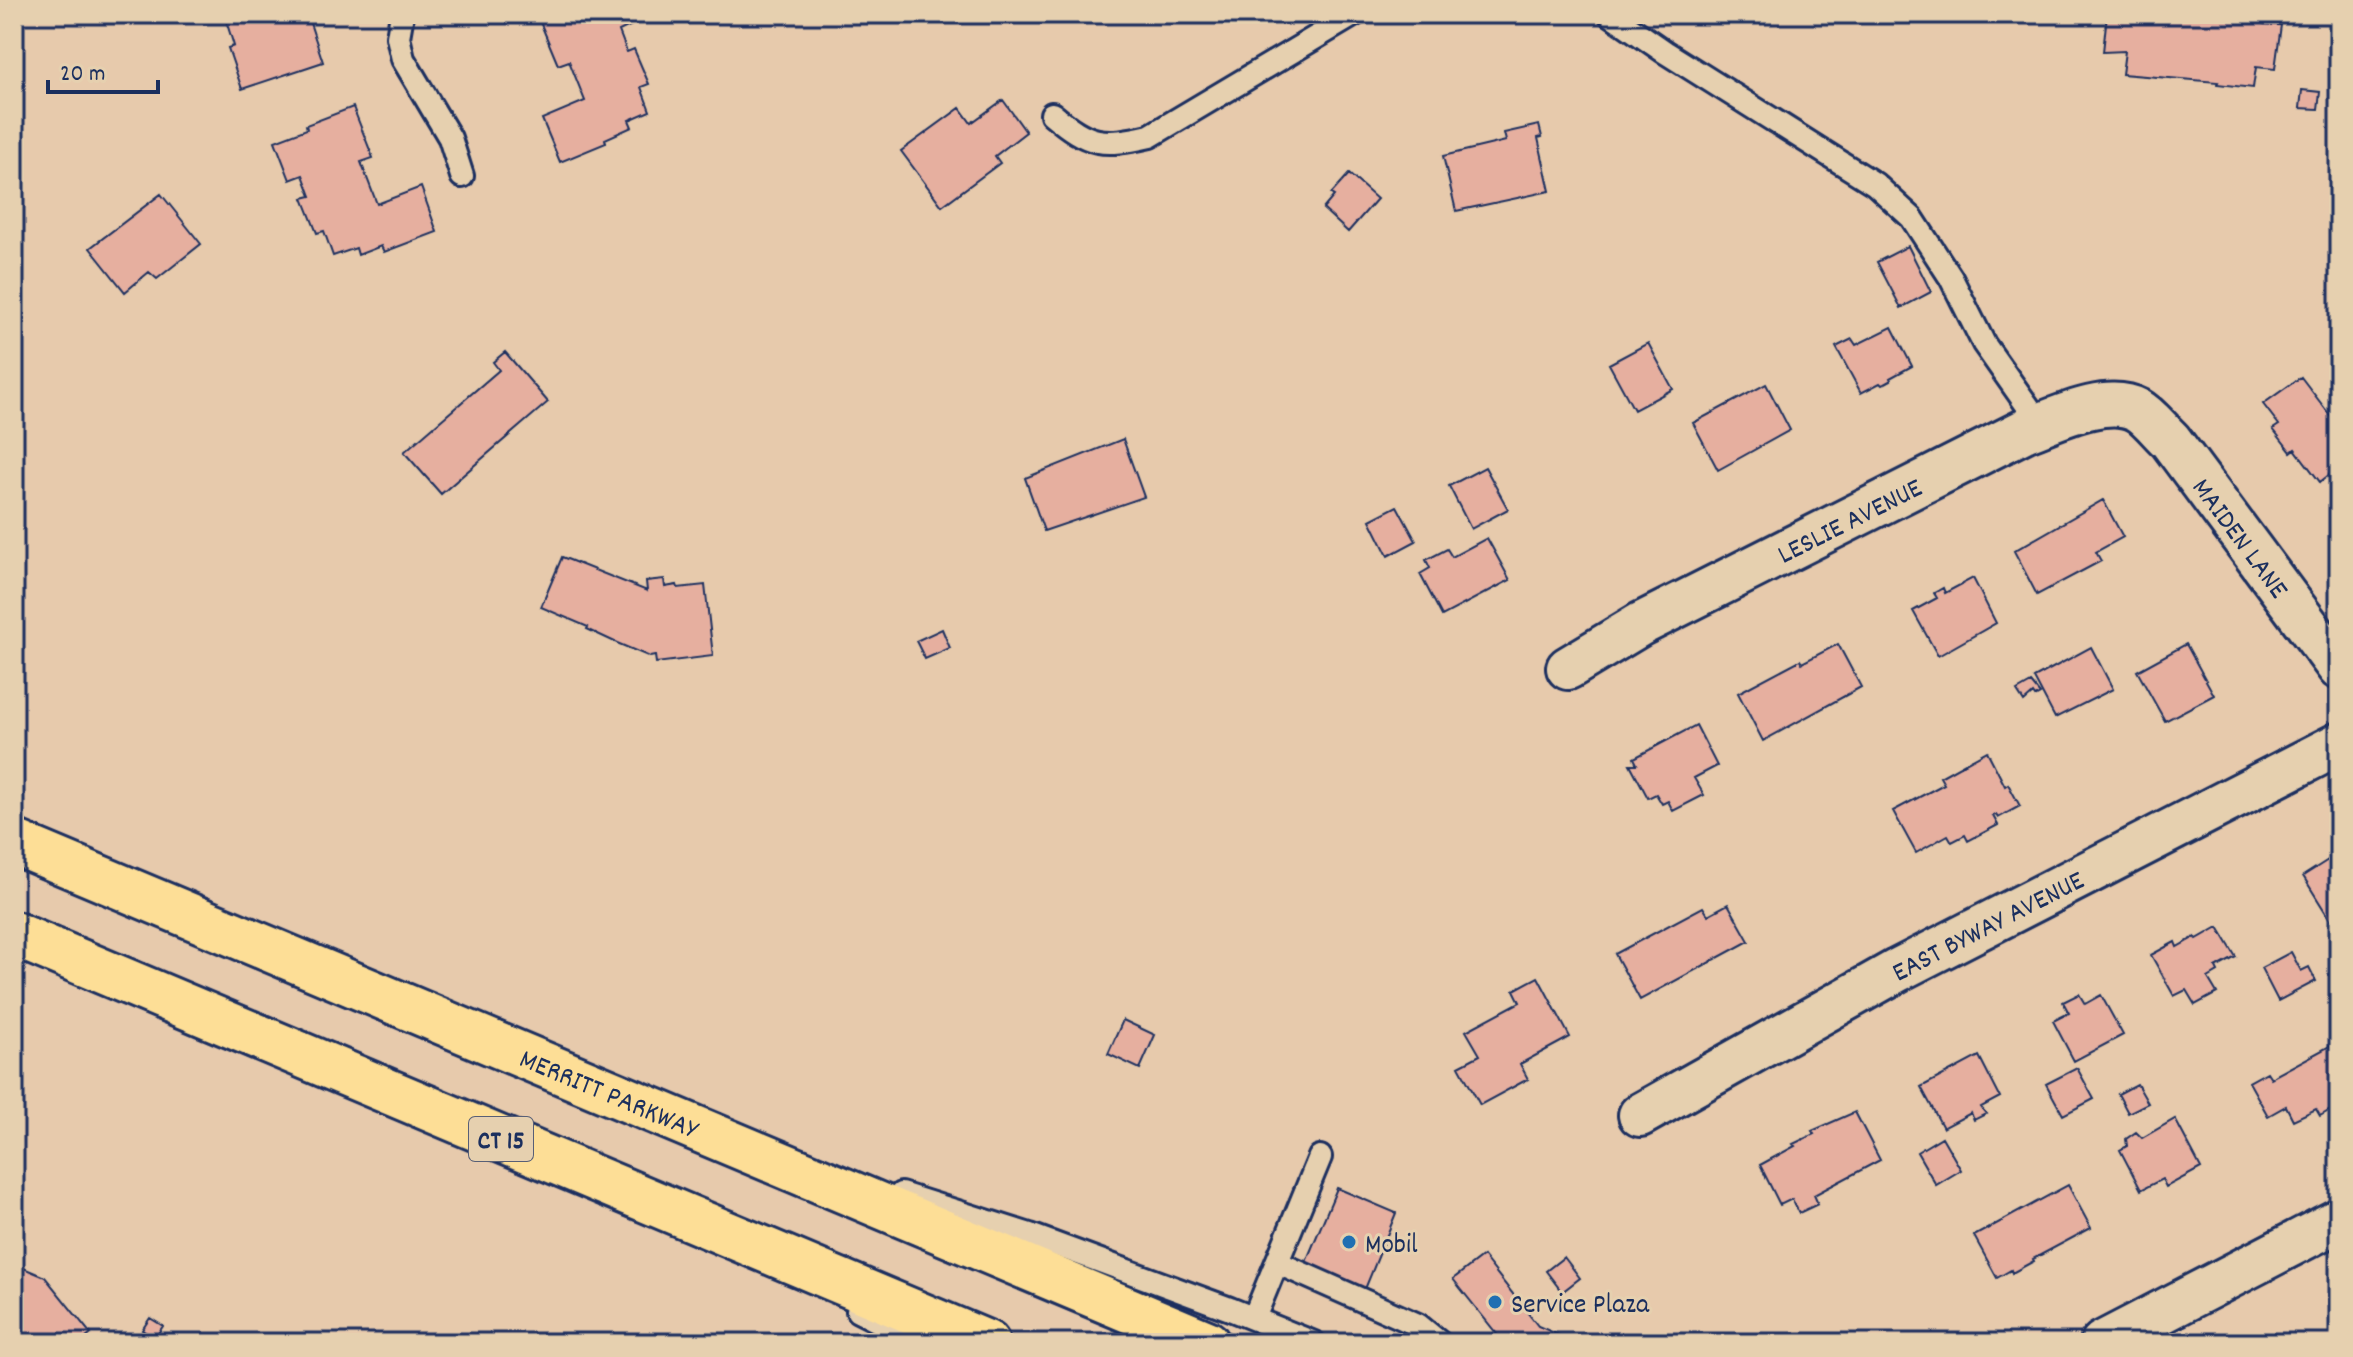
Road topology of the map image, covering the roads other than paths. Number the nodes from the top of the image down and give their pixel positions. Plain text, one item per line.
1 (402, 14) edge
2 (1355, 14) edge
3 (1610, 14) edge
4 (1052, 114) dead end
5 (462, 176) dead end
6 (2139, 410) joint
7 (2041, 425) junction
8 (1568, 668) dead end
9 (2339, 668) edge
10 (2339, 744) edge
11 (14, 842) edge
12 (14, 934) edge
13 (1640, 1115) dead end
14 (718, 1138) junction
15 (1320, 1157) dead end
16 (592, 1177) junction
17 (2339, 1220) edge
18 (1278, 1263) junction
19 (1254, 1318) junction
20 (922, 1343) edge
21 (987, 1343) edge
22 (1207, 1343) edge
23 (1314, 1343) edge
24 (1440, 1343) edge
25 (2102, 1343) edge

1 - 5 lane
2 - 4 lane
3 - 7 lane
6 - 7 street, LESLIE AVENUE
6 - 9 street, MAIDEN LANE
7 - 8 street, LESLIE AVENUE
10 - 13 street, EAST BYWAY AVENUE
11 - 14 highway, MERRITT PARKWAY
12 - 16 highway, CT 15
14 - 19 lane
14 - 22 highway, MERRITT PARKWAY
15 - 18 lane
16 - 20 lane
16 - 21 highway, CT 15
17 - 25 street
18 - 19 lane
18 - 24 lane
19 - 23 lane

